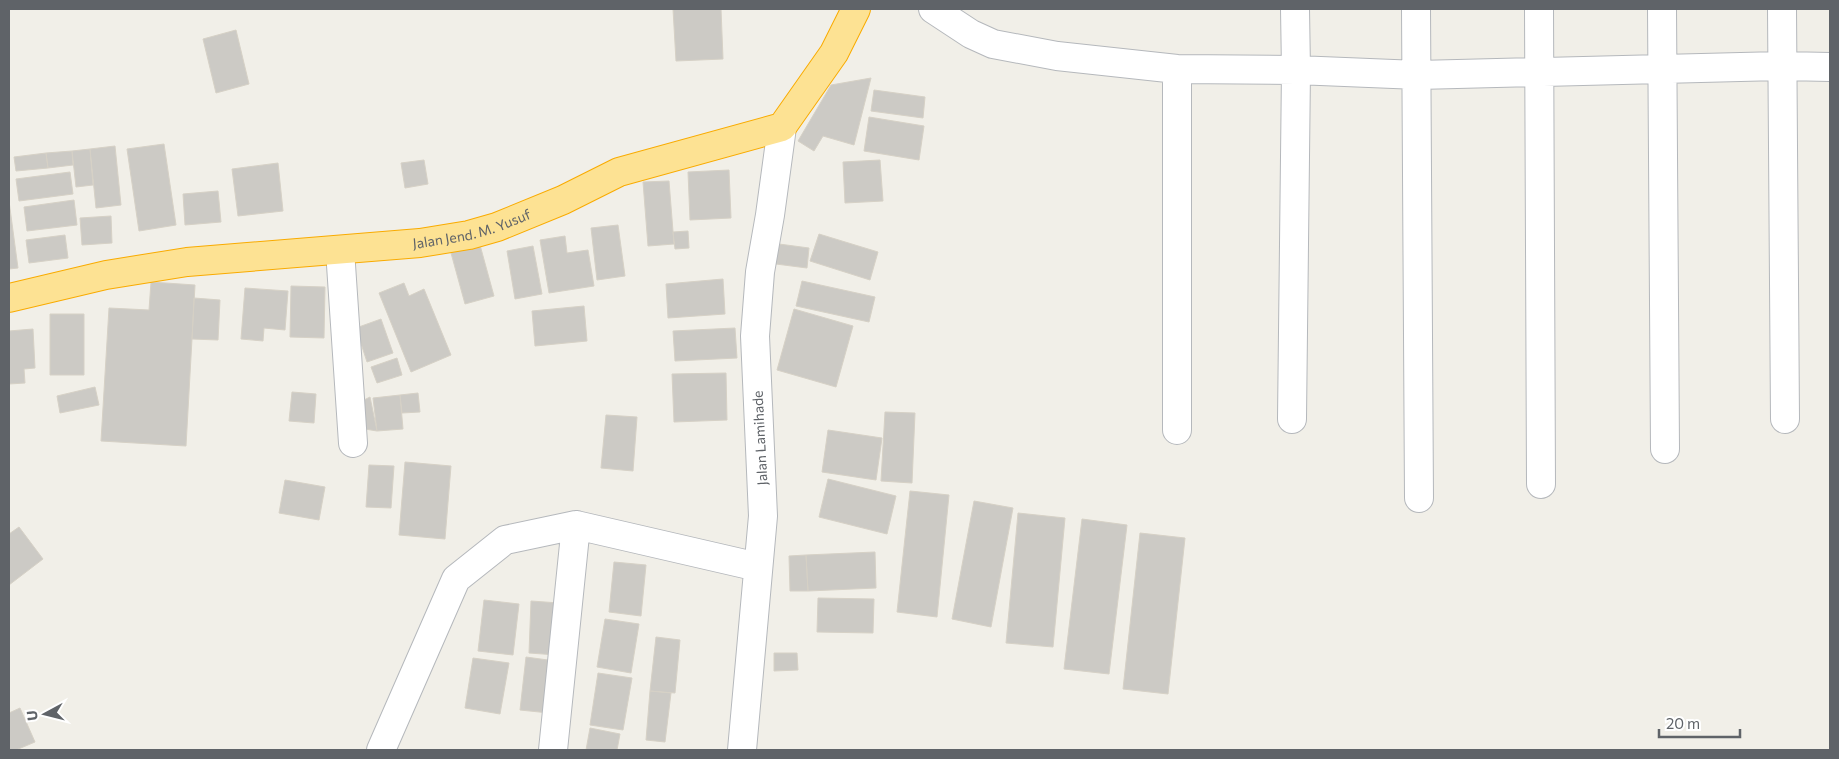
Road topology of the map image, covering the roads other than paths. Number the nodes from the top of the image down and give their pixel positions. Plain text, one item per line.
1 (856, 9) edge
2 (933, 9) edge
3 (1295, 9) edge
4 (1416, 9) edge
5 (1539, 9) edge
6 (1662, 9) edge
7 (1782, 9) edge
8 (1783, 66) junction
9 (1830, 67) edge
10 (1663, 68) junction
11 (1178, 69) junction
12 (1296, 70) junction
13 (1539, 72) junction
14 (1418, 75) junction
15 (782, 127) junction
16 (340, 250) junction
17 (9, 298) edge
18 (1292, 419) dead end
19 (1784, 419) dead end
20 (1178, 430) dead end
21 (353, 443) dead end
22 (1665, 449) dead end
23 (1542, 484) dead end
24 (1419, 498) dead end
25 (576, 525) junction
26 (758, 567) junction
27 (381, 750) edge
28 (553, 750) edge
29 (742, 750) edge

1 - 15 highway
2 - 11 street
3 - 12 street
4 - 14 street
5 - 13 street
6 - 10 street
7 - 8 street
8 - 9 street
8 - 10 street
8 - 19 street
10 - 13 street
10 - 22 street
11 - 12 street
11 - 20 street
12 - 14 street
12 - 18 street
13 - 14 street
13 - 23 street
14 - 24 street
15 - 16 highway, Jalan Jend. M. Yusuf
15 - 26 street, Jalan Lamihade
16 - 17 highway, Jalan Jend. M. Yusuf
16 - 21 street
25 - 26 street
25 - 27 street
25 - 28 street
26 - 29 street, Jalan Lamihade

